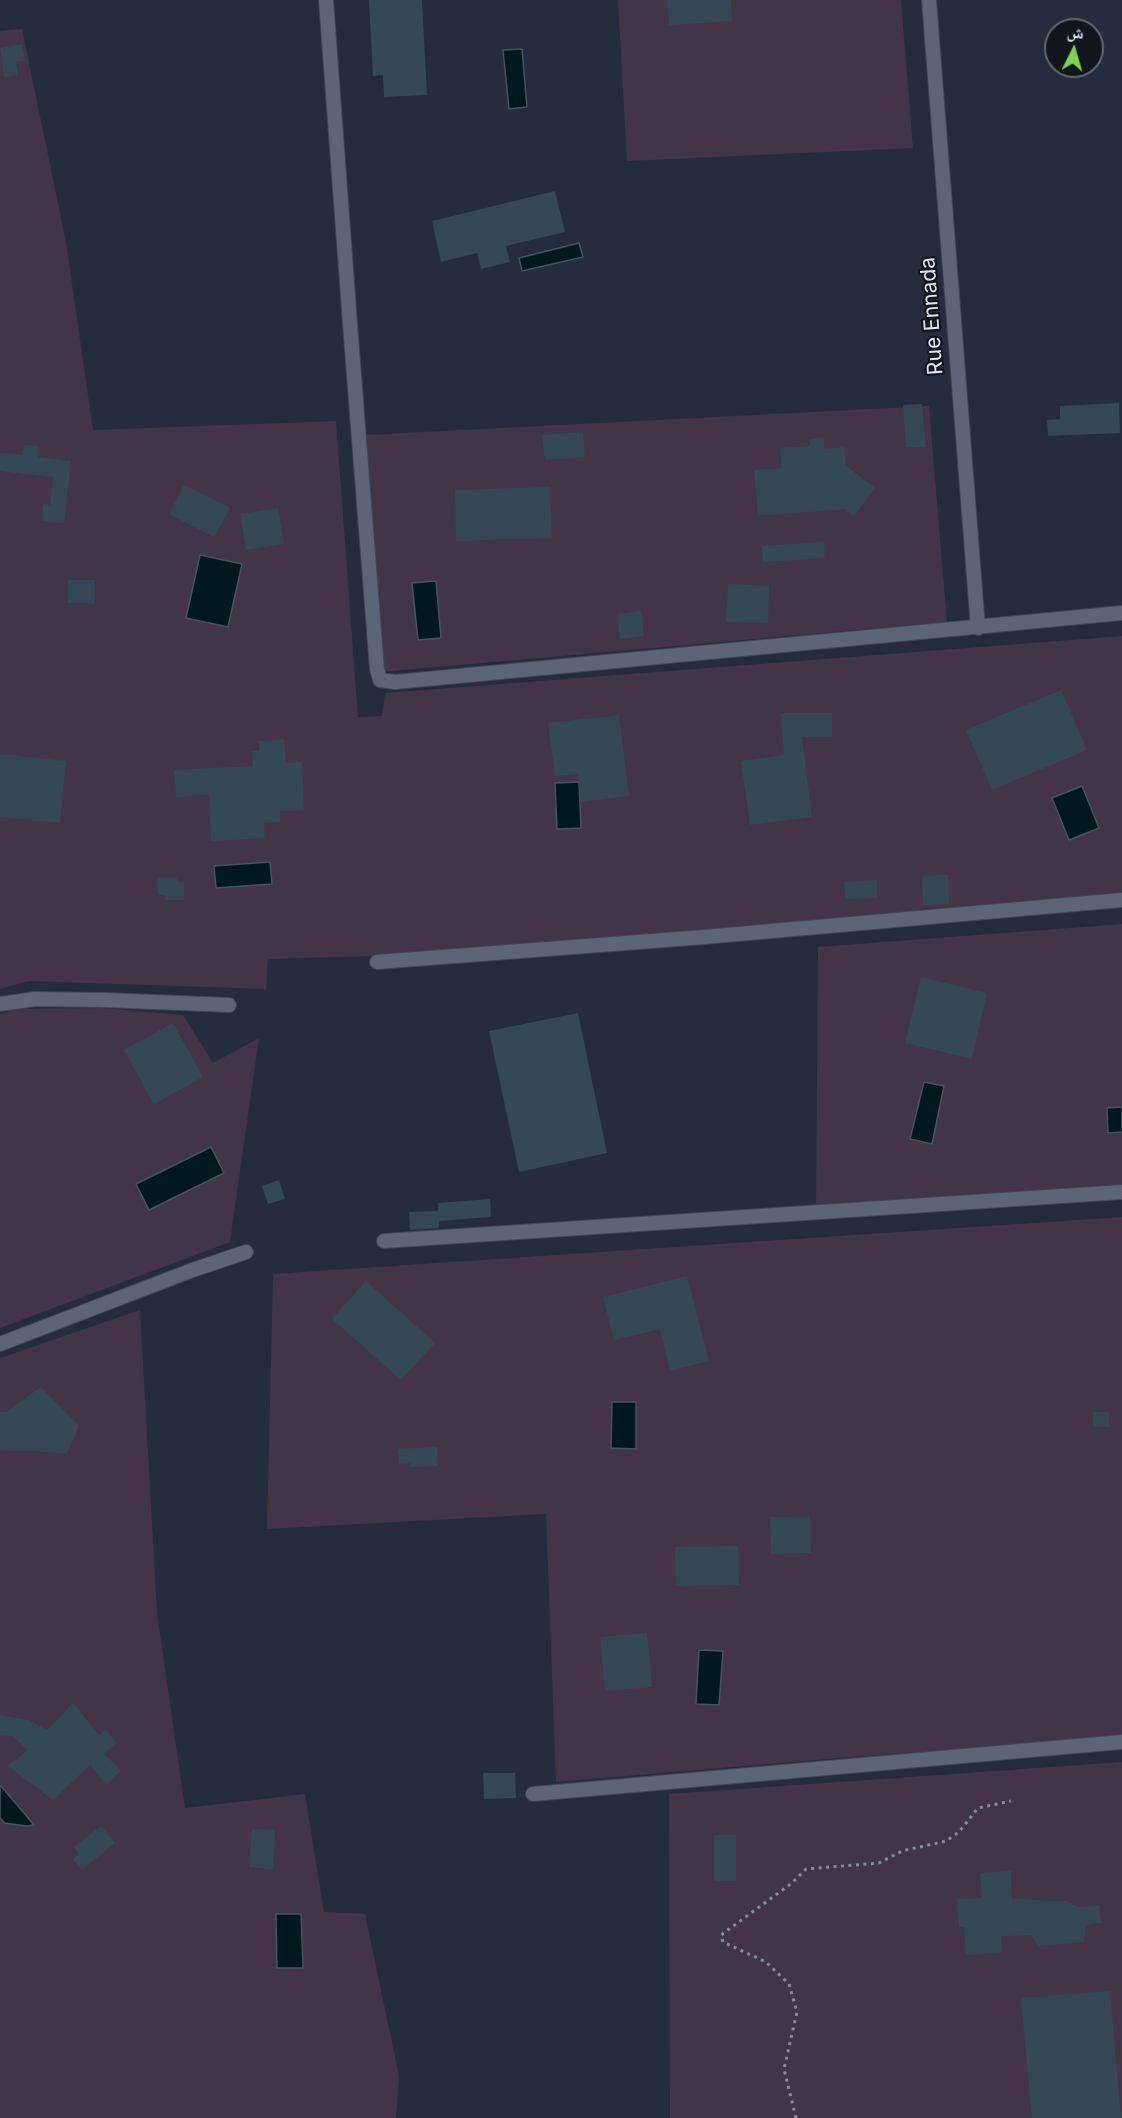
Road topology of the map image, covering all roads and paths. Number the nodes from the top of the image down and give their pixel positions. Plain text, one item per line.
1 (326, 0) edge
2 (929, 0) edge
3 (1122, 613) edge
4 (978, 628) junction
5 (1122, 900) edge
6 (377, 962) dead end
7 (0, 1004) edge
8 (229, 1005) dead end
9 (1122, 1192) edge
10 (384, 1240) dead end
11 (246, 1252) dead end
12 (0, 1344) edge
13 (1122, 1742) edge
14 (533, 1794) dead end
15 (1011, 1801) dead end
16 (796, 2118) edge

1 - 4 street
2 - 4 street, Rue Ennada
3 - 4 street
5 - 6 street
7 - 8 street
9 - 10 street
11 - 12 street
13 - 14 street
15 - 16 path

